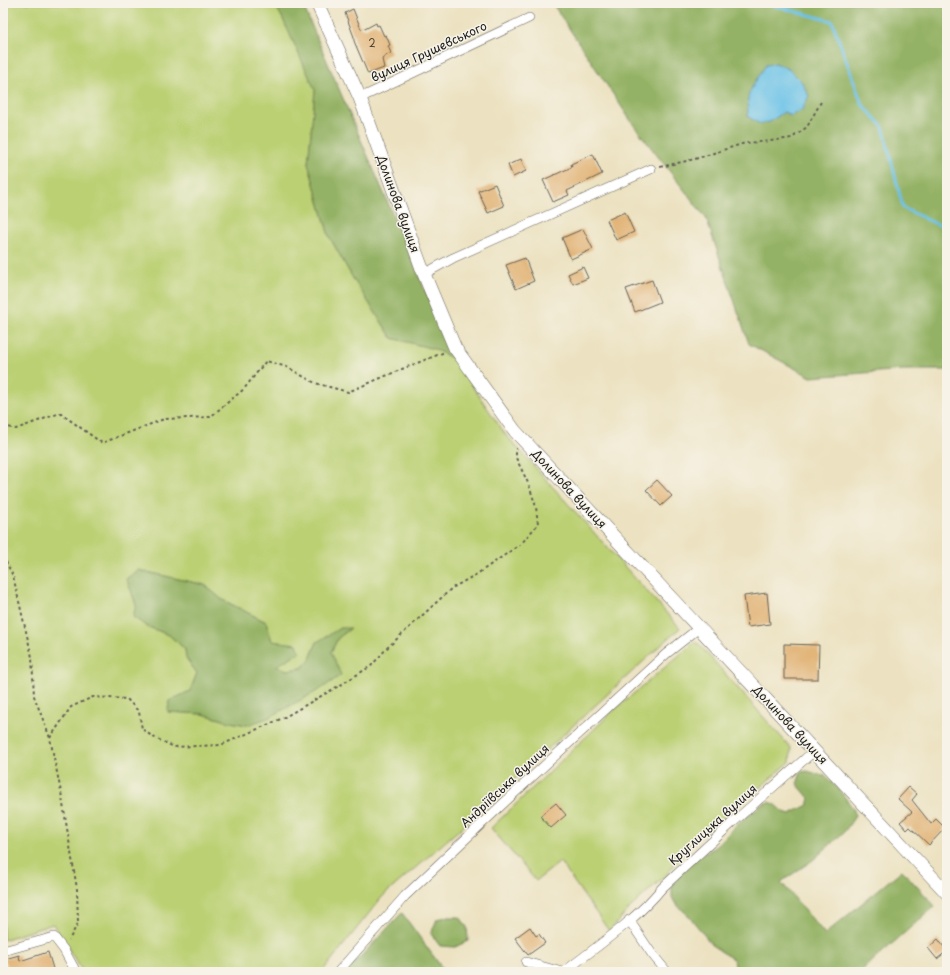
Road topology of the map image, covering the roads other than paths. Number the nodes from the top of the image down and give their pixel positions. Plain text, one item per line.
1 (317, 3) edge
2 (529, 18) dead end
3 (360, 98) junction
4 (651, 169) road end
5 (424, 274) junction
6 (699, 628) junction
7 (814, 751) junction
8 (947, 893) edge
9 (629, 920) junction
10 (3, 951) edge
11 (526, 962) dead end
12 (76, 972) edge
13 (338, 972) edge
14 (563, 972) edge
15 (666, 972) edge

1 - 3 street, Долинова вулиця
2 - 3 street, вулиця Грушевського
3 - 5 street, Долинова вулиця
4 - 5 street
5 - 6 street, Долинова вулиця
6 - 7 street, Долинова вулиця
6 - 13 street, Андріївська вулиця
7 - 8 street, Долинова вулиця
7 - 9 street, Круглицька вулиця
9 - 14 street, Круглицька вулиця
9 - 15 street
10 - 12 street
11 - 14 street, Круглицька вулиця

